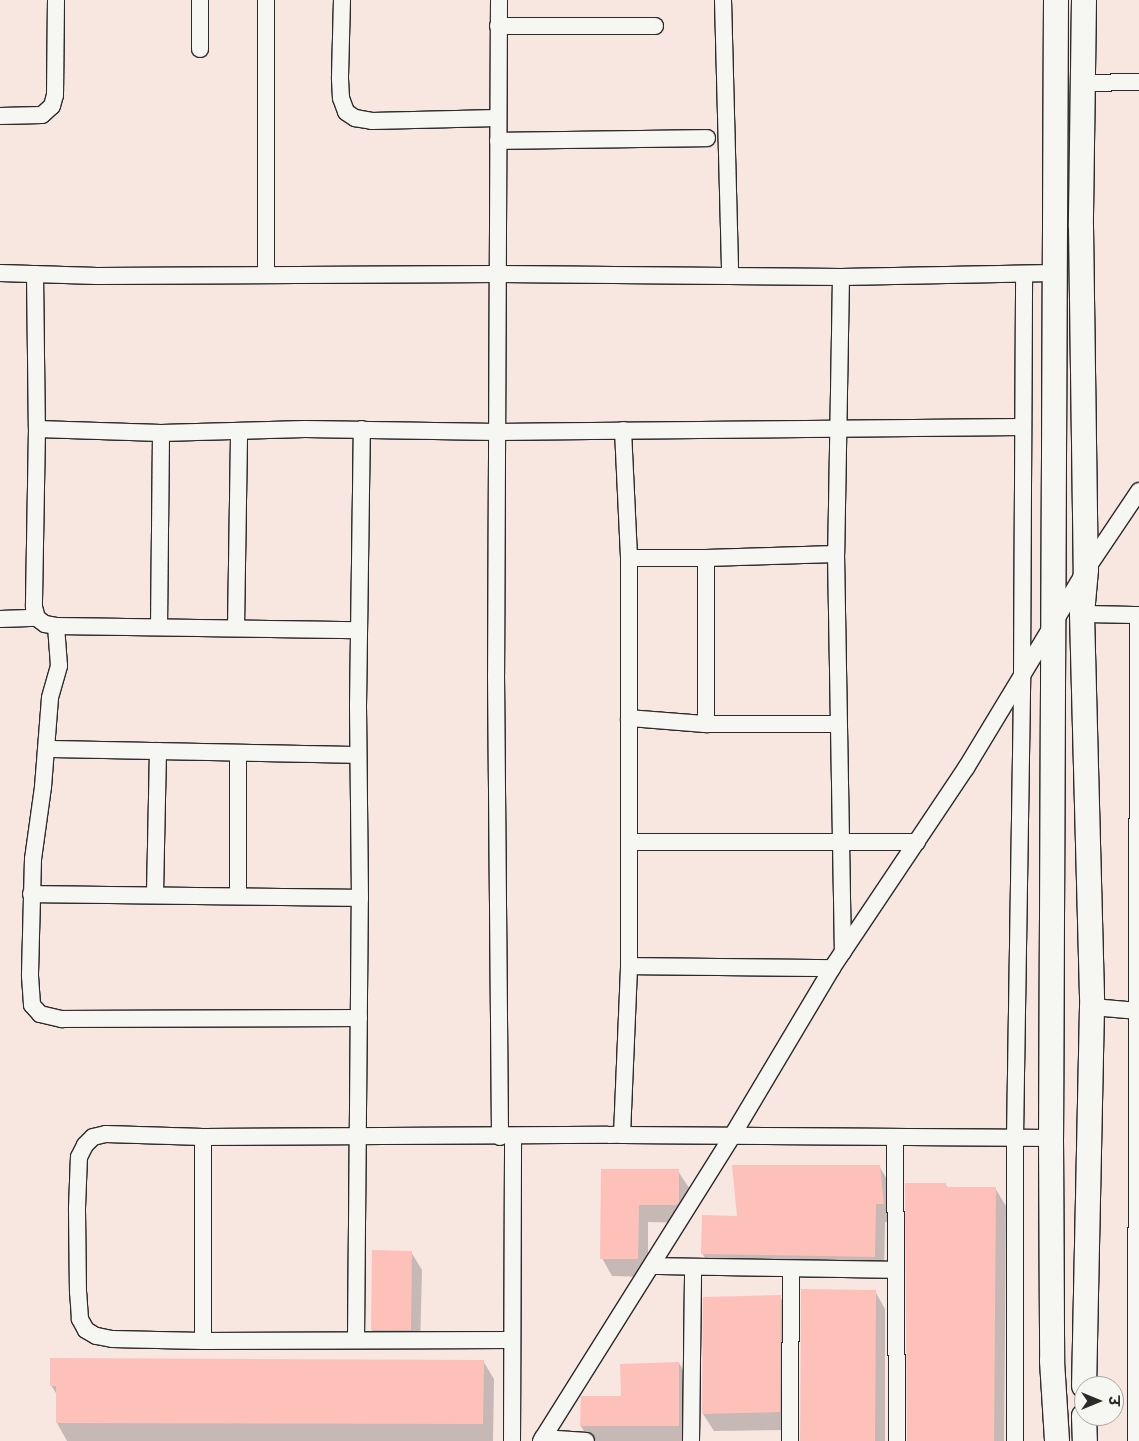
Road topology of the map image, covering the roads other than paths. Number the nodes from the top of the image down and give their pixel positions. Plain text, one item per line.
1 (56, 0) edge
2 (200, 0) edge
3 (266, 0) edge
4 (342, 0) edge
5 (498, 0) edge
6 (722, 0) edge
7 (1056, 0) edge
8 (1084, 0) edge
9 (498, 26) junction
10 (655, 26) dead end
11 (200, 49) dead end
12 (1139, 82) edge
13 (1083, 83) junction
14 (0, 116) edge
15 (498, 118) junction
16 (707, 138) dead end
17 (498, 141) junction
18 (1056, 273) junction
19 (0, 274) edge
20 (35, 274) junction
21 (497, 274) junction
22 (266, 275) junction
23 (1024, 275) junction
24 (730, 276) junction
25 (841, 278) junction
26 (1022, 427) junction
27 (37, 429) junction
28 (362, 429) junction
29 (837, 429) junction
30 (624, 430) junction
31 (239, 431) junction
32 (498, 432) junction
33 (161, 433) junction
34 (1139, 491) edge
35 (836, 554) junction
36 (629, 558) junction
37 (706, 558) junction
38 (1086, 570) junction
39 (1082, 614) junction
40 (1138, 615) edge
41 (37, 618) junction
42 (0, 619) edge
43 (1054, 623) junction
44 (56, 626) junction
45 (159, 626) junction
46 (236, 628) junction
47 (359, 630) junction
48 (1022, 677) junction
49 (629, 718) junction
50 (706, 724) junction
51 (837, 724) junction
52 (46, 749) junction
53 (158, 751) junction
54 (238, 753) junction
55 (358, 755) junction
56 (1138, 766) edge
57 (629, 842) junction
58 (840, 842) junction
59 (917, 842) junction
60 (31, 894) junction
61 (155, 894) junction
62 (238, 896) junction
63 (360, 898) junction
64 (843, 952) junction
65 (629, 966) junction
66 (832, 968) junction
67 (1092, 1007) junction
68 (1138, 1010) edge
69 (359, 1018) junction
70 (622, 1135) junction
71 (732, 1136) junction
72 (203, 1137) junction
73 (359, 1137) junction
74 (506, 1137) junction
75 (1015, 1138) junction
76 (1051, 1138) junction
77 (895, 1139) junction
78 (652, 1266) junction
79 (693, 1267) junction
80 (791, 1269) junction
81 (896, 1270) junction
82 (356, 1339) junction
83 (203, 1340) junction
84 (511, 1340) junction
85 (1084, 1376) edge
86 (1084, 1426) edge
87 (542, 1439) edge
88 (512, 1441) edge
89 (586, 1441) edge
90 (691, 1441) edge
91 (790, 1441) edge
92 (897, 1441) edge
93 (1015, 1441) edge
94 (1057, 1441) edge
95 (1085, 1441) edge
96 (1136, 1441) edge

1 - 14 street
2 - 11 street
3 - 22 street
4 - 15 street
5 - 9 street
6 - 24 street
7 - 18 street
8 - 13 street
9 - 10 street
9 - 15 street
12 - 13 street
13 - 38 street
15 - 17 street
16 - 17 street
17 - 21 street
18 - 23 street
18 - 43 street
19 - 20 street
20 - 22 street
20 - 27 street
21 - 22 street
21 - 24 street
21 - 32 street
23 - 25 street
23 - 26 street
24 - 25 street
25 - 29 street
26 - 29 street
26 - 48 street
27 - 33 street
27 - 41 street
28 - 31 street
28 - 32 street
28 - 47 street
29 - 30 street
29 - 35 street
30 - 32 street
30 - 36 street
31 - 33 street
31 - 46 street
32 - 74 street
33 - 45 street
34 - 38 street
35 - 37 street
35 - 51 street
36 - 37 street
36 - 49 street
37 - 50 street
38 - 39 street
38 - 43 street
39 - 40 street
39 - 67 street
40 - 56 street
41 - 42 street
41 - 44 street
43 - 48 street
43 - 76 street
44 - 45 street
44 - 52 street
45 - 46 street
46 - 47 street
47 - 55 street
48 - 59 street
48 - 75 street
49 - 50 street
49 - 57 street
50 - 51 street
51 - 58 street
52 - 53 street
52 - 60 street
53 - 54 street
53 - 61 street
54 - 55 street
54 - 62 street
55 - 63 street
56 - 68 street
57 - 58 street
57 - 65 street
58 - 59 street
58 - 64 street
59 - 64 street
60 - 61 street
60 - 69 street
61 - 62 street
62 - 63 street
63 - 69 street
64 - 66 street
65 - 66 street
65 - 70 street
66 - 71 street
67 - 68 street
67 - 85 street
68 - 96 street
69 - 73 street
70 - 71 street
70 - 74 street
71 - 77 street
71 - 78 street
72 - 73 street
72 - 83 street
72 - 83 street
73 - 74 street
73 - 82 street
74 - 84 street
75 - 76 street
75 - 77 street
75 - 93 street
76 - 94 street
77 - 81 street
78 - 79 street
78 - 87 street
79 - 80 street
79 - 90 street
80 - 81 street
80 - 91 street
81 - 92 street
82 - 83 street
82 - 84 street
84 - 88 street
86 - 95 street
87 - 89 street

